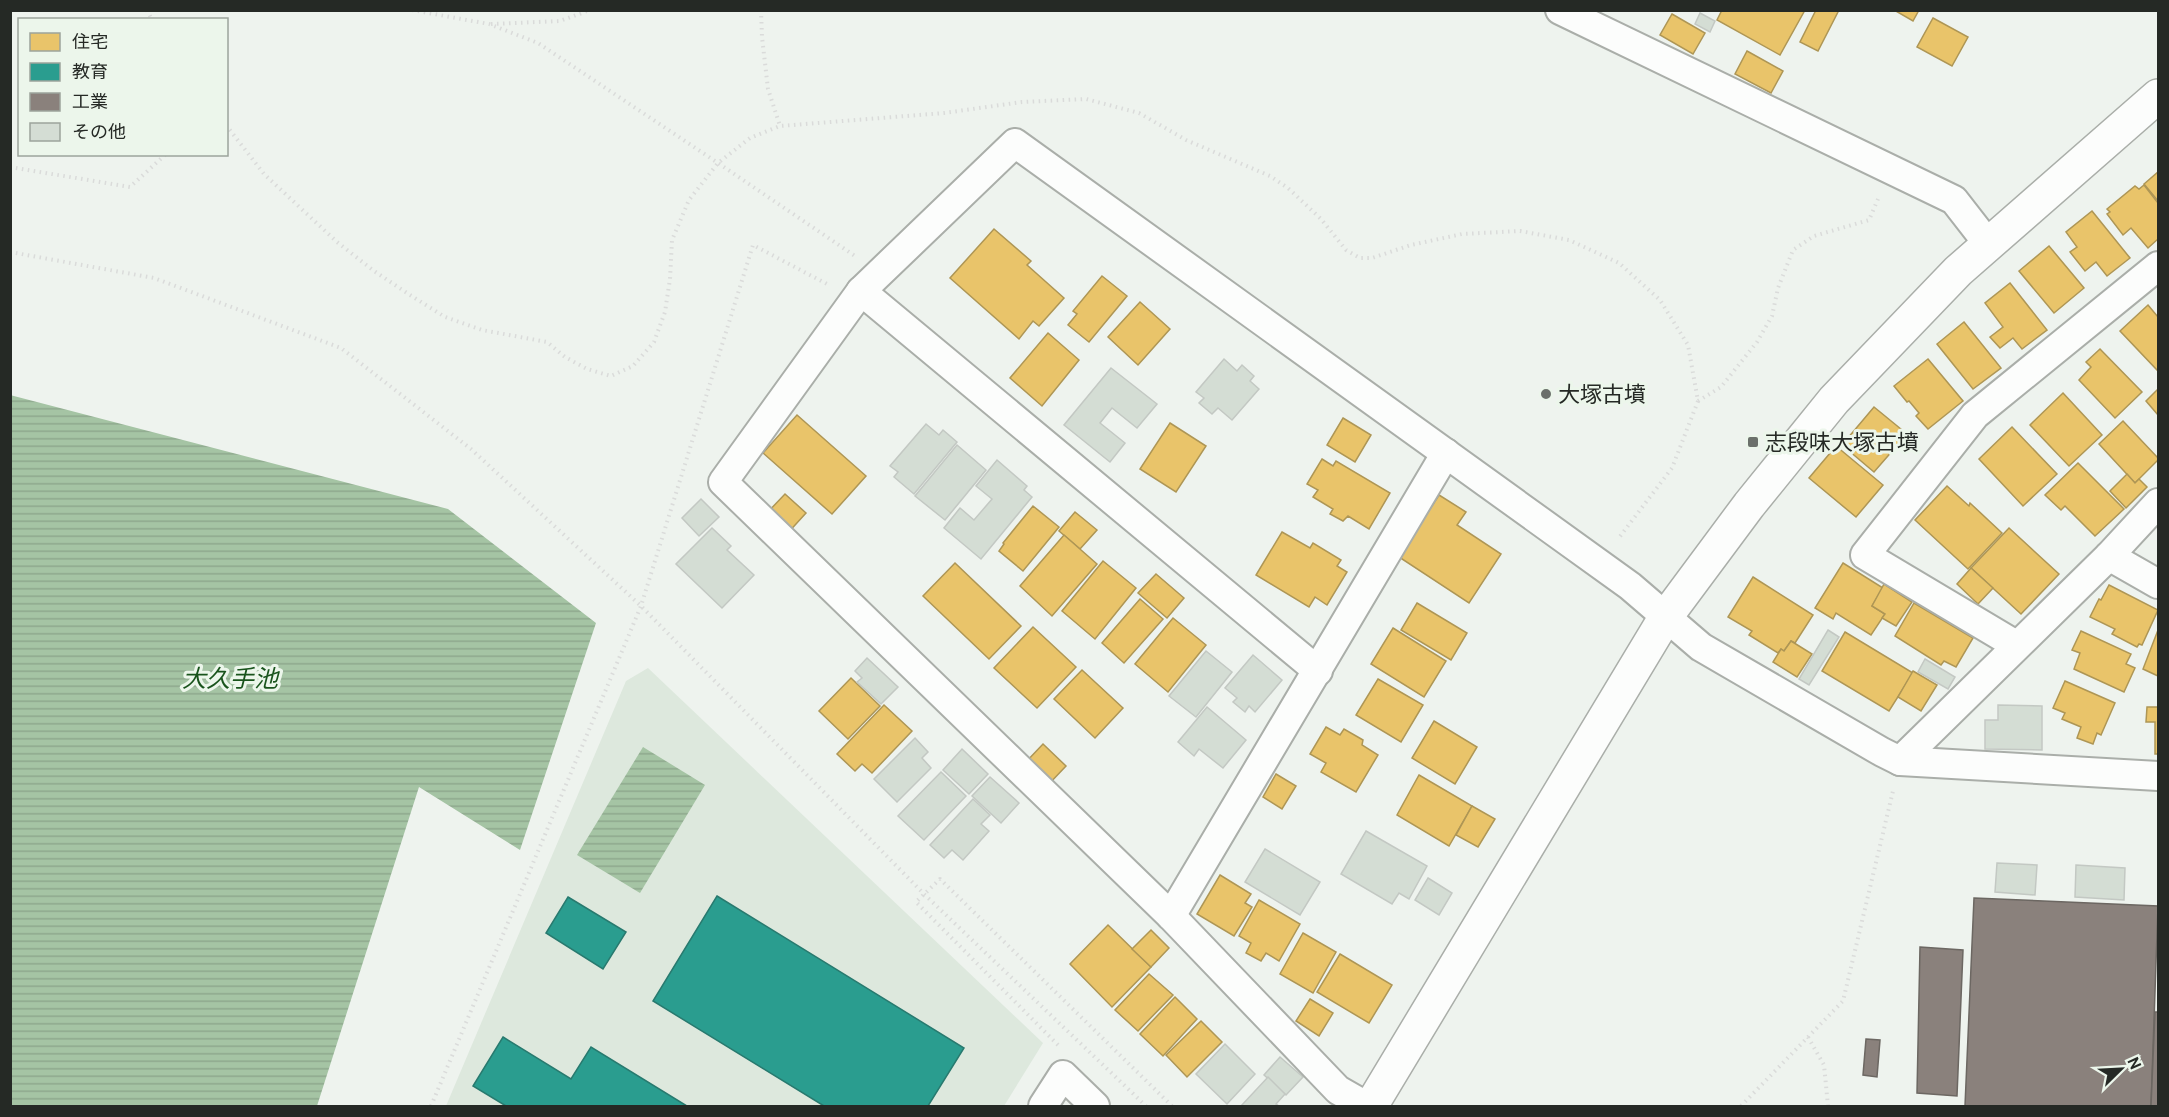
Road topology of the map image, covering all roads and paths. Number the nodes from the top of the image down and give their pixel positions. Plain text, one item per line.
1 (412, 10) edge
2 (590, 10) edge
3 (761, 10) edge
4 (1560, 10) edge
5 (489, 24) junction
6 (2158, 96) edge
7 (780, 126) junction
8 (228, 129) edge
9 (164, 156) edge
10 (718, 162) junction
11 (10, 167) edge
12 (1891, 170) junction
13 (1989, 245) junction
14 (10, 252) edge
15 (2158, 266) edge
16 (871, 282) junction
17 (1698, 401) junction
18 (1446, 453) junction
19 (2158, 503) edge
20 (2109, 556) junction
21 (1599, 564) junction
22 (2158, 584) edge
23 (640, 606) junction
24 (1665, 618) junction
25 (2016, 645) junction
26 (1318, 671) junction
27 (1900, 761) junction
28 (2158, 776) edge
29 (925, 895) junction
30 (1171, 916) junction
31 (1808, 1037) junction
32 (1063, 1049) dead end
33 (431, 1107) edge
34 (1043, 1107) edge
35 (1095, 1107) edge
36 (1146, 1107) edge
37 (1172, 1107) edge
38 (1366, 1107) edge
39 (1371, 1107) edge
40 (1742, 1107) edge
41 (1828, 1107) edge

1 - 5 path
2 - 5 path
3 - 7 path
4 - 12 street
5 - 10 path
6 - 13 street
7 - 10 path
7 - 17 path
8 - 10 path
9 - 11 path
10 - 16 path
12 - 13 street
12 - 17 path
13 - 24 street
14 - 23 path
15 - 25 street
16 - 18 street
16 - 23 path
16 - 26 street
16 - 30 street
17 - 21 path
18 - 21 street
18 - 26 street
19 - 20 street
20 - 22 street
20 - 25 street
21 - 24 street
23 - 29 path
23 - 33 path
24 - 27 street
24 - 39 street
25 - 27 street
26 - 30 street
27 - 28 street
27 - 31 path
29 - 32 path
29 - 36 path
29 - 37 path
30 - 38 street
31 - 40 path
31 - 41 path
34 - 35 street

